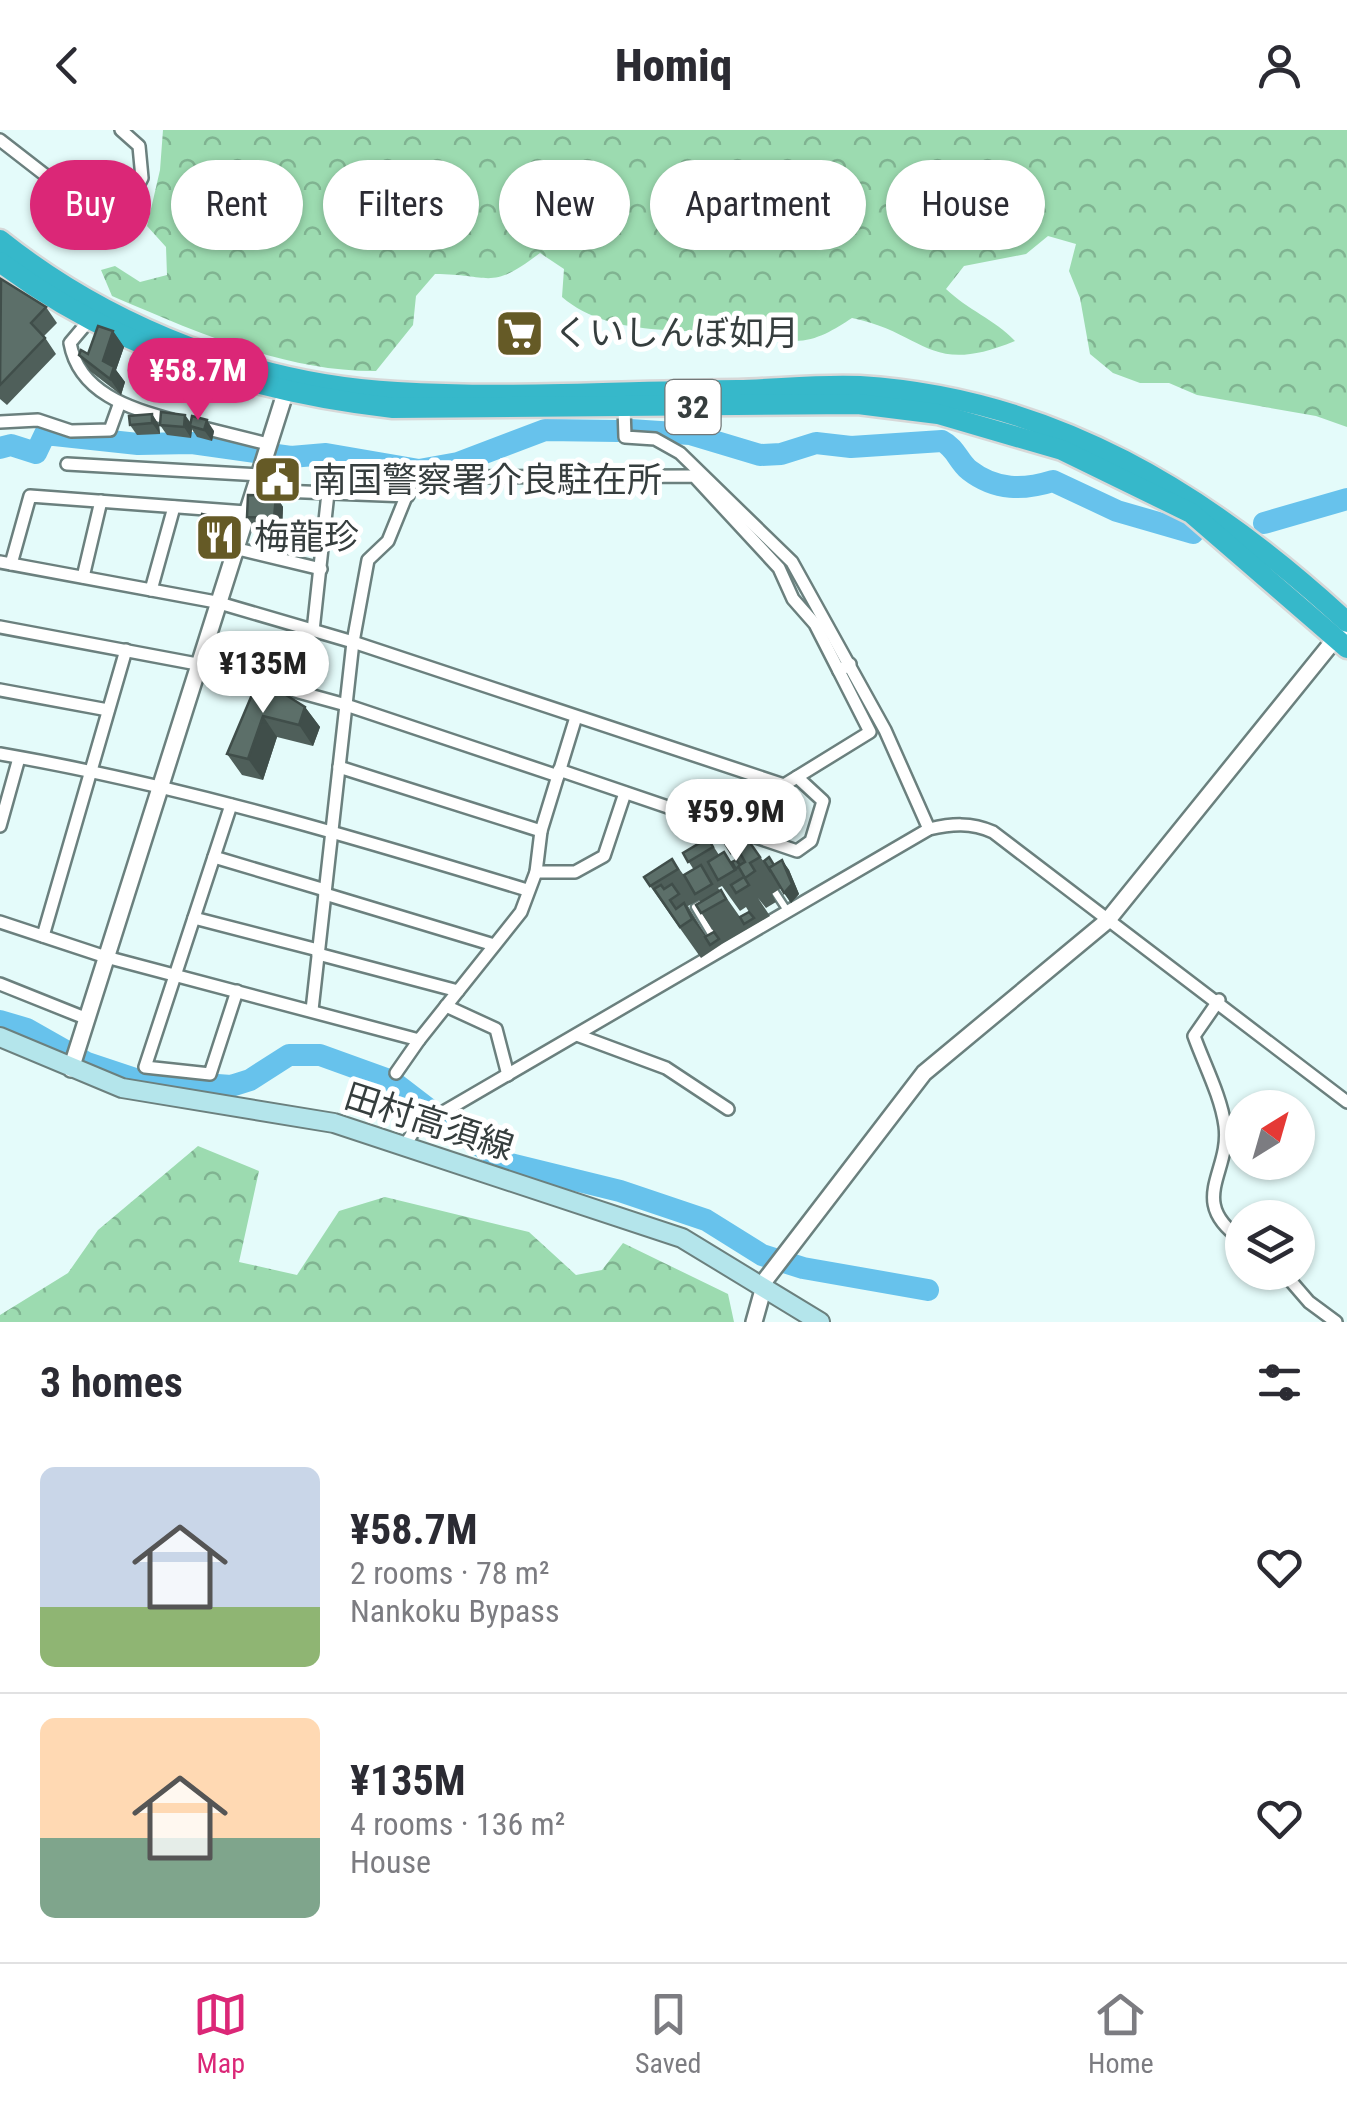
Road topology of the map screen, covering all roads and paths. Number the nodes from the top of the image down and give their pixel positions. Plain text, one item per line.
1 (121, 130) edge
2 (0, 140) edge
3 (0, 240) edge
4 (0, 262) edge
5 (96, 314) junction
6 (288, 385) junction
7 (119, 405) junction
8 (624, 408) junction
9 (0, 422) edge
10 (67, 464) dead end
11 (262, 464) junction
12 (328, 493) junction
13 (408, 496) junction
14 (101, 501) junction
15 (174, 506) junction
16 (246, 512) junction
17 (234, 548) junction
18 (6, 563) edge
19 (322, 569) junction
20 (83, 577) junction
21 (151, 590) junction
22 (216, 602) junction
23 (0, 627) edge
24 (313, 630) junction
25 (1344, 635) edge
26 (353, 642) junction
27 (126, 650) junction
28 (198, 664) junction
29 (844, 668) junction
30 (0, 690) edge
31 (346, 705) junction
32 (108, 710) junction
33 (576, 717) junction
34 (0, 754) edge
35 (19, 758) junction
36 (339, 767) junction
37 (90, 770) junction
38 (559, 773) junction
39 (797, 777) junction
40 (159, 787) junction
41 (626, 793) junction
42 (231, 805) junction
43 (0, 826) edge
44 (928, 829) junction
45 (332, 830) junction
46 (542, 831) junction
47 (214, 856) junction
48 (536, 872) junction
49 (769, 881) edge
50 (527, 890) junction
51 (325, 892) junction
52 (777, 894) junction
53 (711, 897) edge
54 (760, 904) dead end
55 (788, 912) junction
56 (194, 918) junction
57 (1109, 918) junction
58 (0, 922) edge
59 (728, 924) dead end
60 (42, 936) junction
61 (494, 945) junction
62 (318, 952) junction
63 (106, 957) junction
64 (175, 975) junction
65 (0, 984) edge
66 (237, 991) junction
67 (458, 991) junction
68 (1219, 1000) junction
69 (446, 1006) junction
70 (312, 1010) junction
71 (85, 1018) junction
72 (577, 1036) junction
73 (0, 1037) edge
74 (419, 1040) junction
75 (73, 1061) junction
76 (396, 1073) dead end
77 (508, 1075) junction
78 (1347, 1102) edge
79 (728, 1108) dead end
80 (403, 1148) junction
81 (1225, 1226) edge
82 (764, 1285) junction
83 (1299, 1290) edge
84 (754, 1322) edge
85 (820, 1322) edge
86 (1336, 1322) edge

1 - 2 street
3 - 5 highway, 32
4 - 5 highway, 32
5 - 6 highway, 32
5 - 7 street
6 - 8 highway, 32
6 - 11 street
6 - 25 highway, 32
7 - 9 street
7 - 11 street
8 - 25 highway, 32
8 - 29 street
10 - 11 street
11 - 12 street
11 - 16 street
12 - 13 street
12 - 19 street
13 - 26 street
13 - 29 street
14 - 15 street
14 - 18 street
14 - 20 street
15 - 16 street
15 - 21 street
16 - 17 street
17 - 19 street
17 - 22 street
18 - 20 street
19 - 24 street
20 - 21 street
21 - 22 street
22 - 24 street
22 - 28 street
23 - 27 street
24 - 26 street
25 - 57 street
26 - 31 street
26 - 33 street
27 - 28 street
27 - 32 street
28 - 31 street
28 - 40 street
29 - 39 street
29 - 44 street
30 - 32 street
31 - 36 street
31 - 38 street
32 - 37 street
33 - 38 street
33 - 39 street
34 - 35 street
35 - 37 street
35 - 43 street
36 - 45 street
36 - 46 street
37 - 40 street
37 - 60 street
38 - 41 street
38 - 46 street
39 - 41 street
40 - 42 street
40 - 63 street
41 - 48 street
42 - 45 street
42 - 47 street
44 - 55 street
44 - 57 street
45 - 50 street
45 - 51 street
46 - 48 street
47 - 51 street
47 - 56 street
48 - 50 street
49 - 52 lane
50 - 61 street
51 - 61 street
51 - 62 street
52 - 54 lane
52 - 55 lane
53 - 59 lane
55 - 72 street
56 - 62 street
56 - 64 street
57 - 68 street
57 - 82 street
58 - 60 street
60 - 63 street
61 - 67 street
62 - 67 street
62 - 70 street
63 - 64 street
63 - 71 street
64 - 66 street
64 - 66 street
65 - 71 street
66 - 70 street
67 - 69 street
68 - 78 street
68 - 81 street
69 - 74 street
69 - 77 street
70 - 74 street
71 - 75 street
72 - 77 street
72 - 79 street
73 - 75 main road, 田村高須線
74 - 76 street
75 - 80 main road, 田村高須線
77 - 80 street
80 - 82 main road, 田村高須線
82 - 84 street
82 - 85 main road, 田村高須線
83 - 86 street

